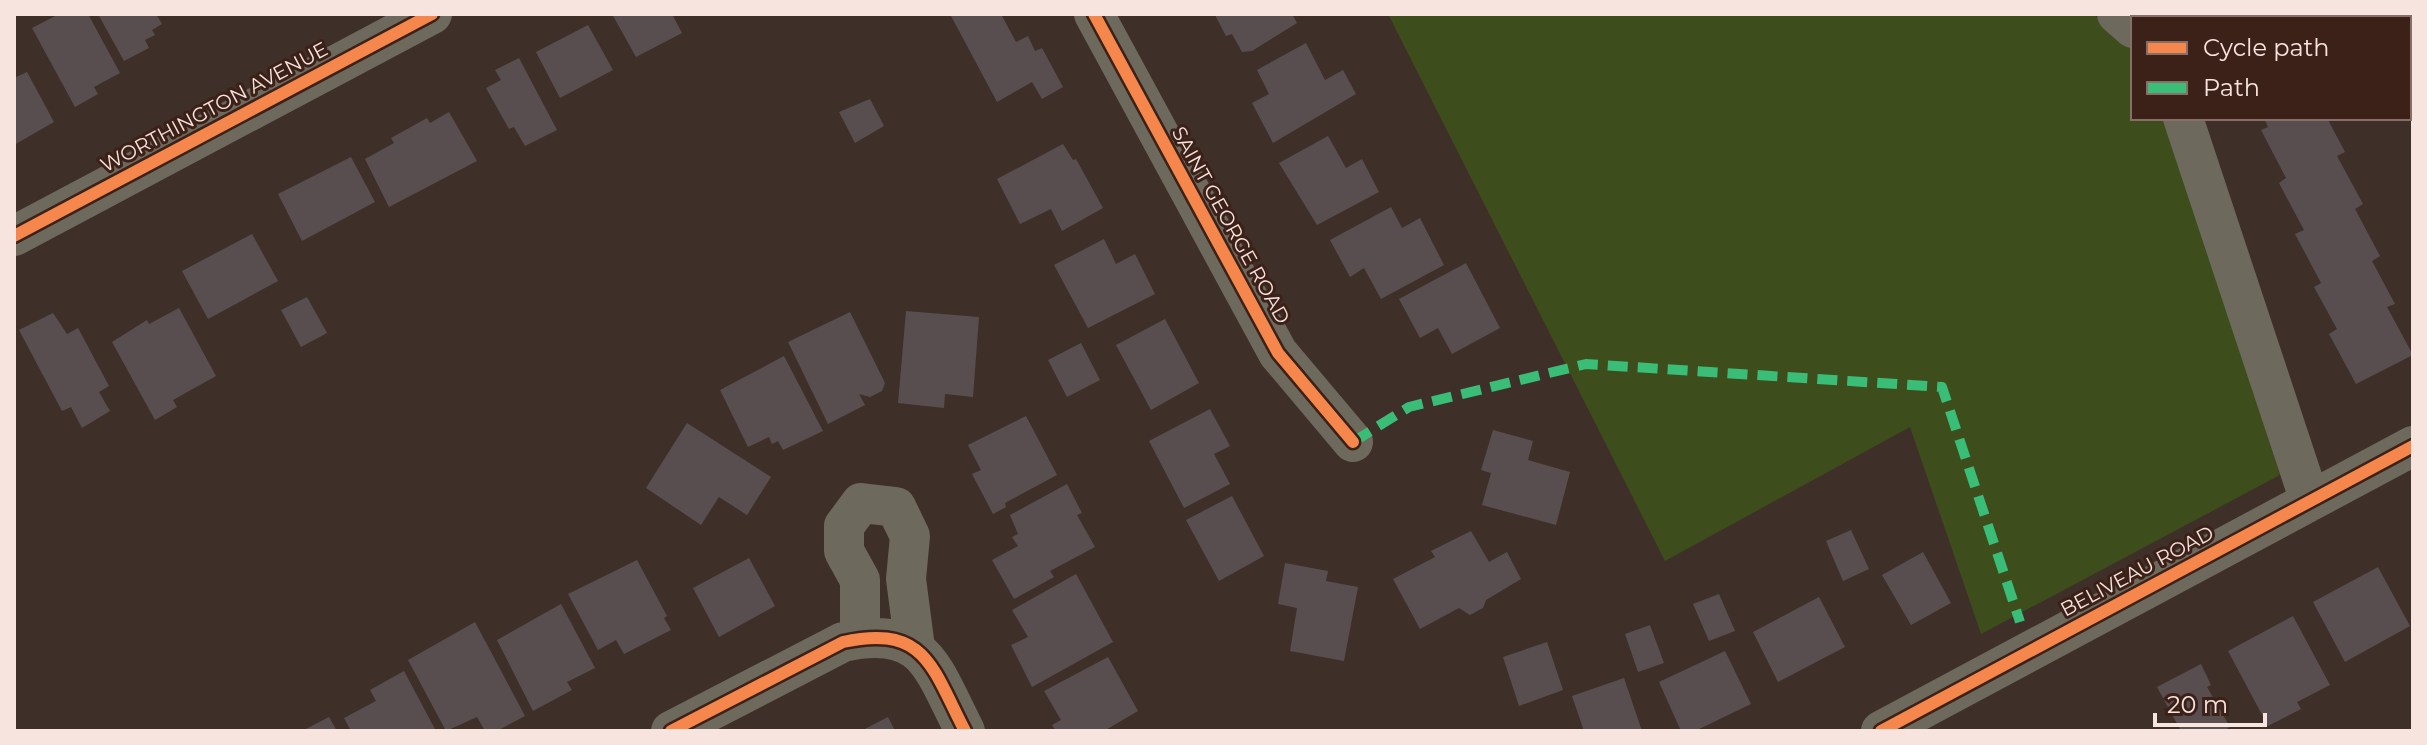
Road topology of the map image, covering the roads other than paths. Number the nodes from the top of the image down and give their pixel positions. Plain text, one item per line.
1 (432, 14) edge
2 (1094, 14) edge
3 (2184, 120) edge
4 (14, 236) edge
5 (1353, 442) dead end
6 (2413, 446) edge
7 (2310, 501) junction
8 (860, 639) junction
9 (915, 648) junction
10 (671, 731) edge
11 (965, 731) edge
12 (1881, 731) edge

1 - 4 street, WORTHINGTON AVENUE
2 - 5 street, SAINT GEORGE ROAD
3 - 7 street
6 - 7 street, BELIVEAU ROAD
7 - 12 street, BELIVEAU ROAD
8 - 9 street
8 - 9 street
8 - 10 street
9 - 11 street

